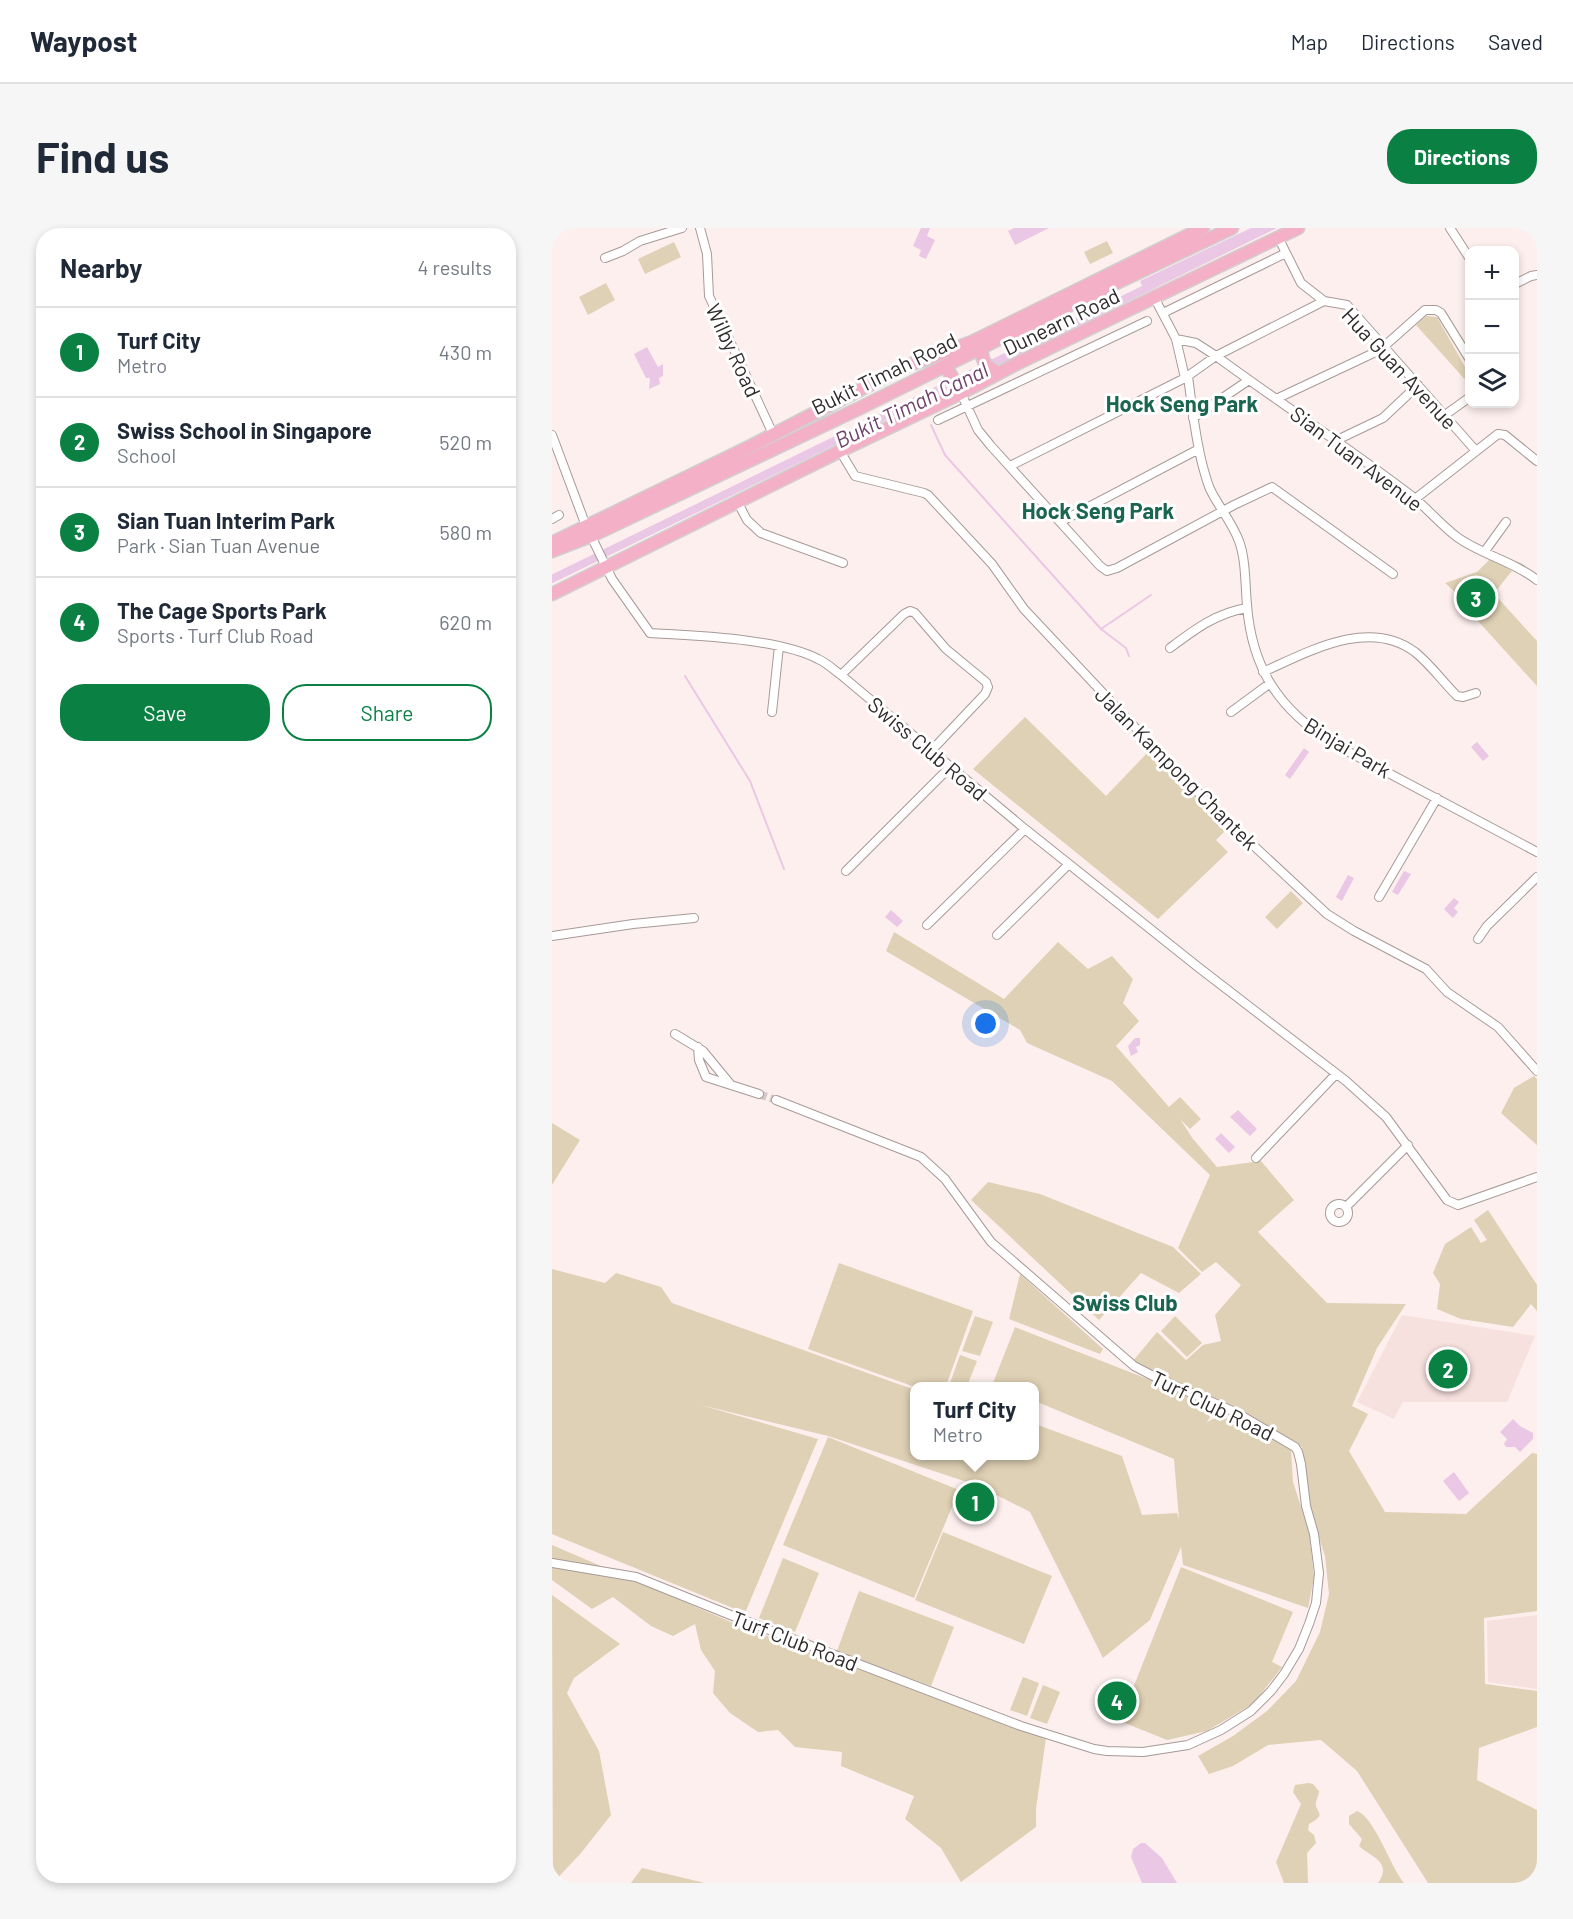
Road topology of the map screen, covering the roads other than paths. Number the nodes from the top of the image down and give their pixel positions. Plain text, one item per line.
1 (682, 228) edge
2 (700, 228) edge
3 (1203, 228) edge
4 (1232, 228) edge
5 (1298, 228) edge
6 (1450, 228) edge
7 (1278, 237) junction
8 (1465, 251) edge
9 (1286, 253) junction
10 (604, 258) dead end
11 (1115, 271) junction
12 (1537, 275) edge
13 (1127, 277) junction
14 (1519, 282) edge
15 (1154, 297) junction
16 (1324, 301) junction
17 (1163, 313) junction
18 (1147, 321) dead end
19 (1176, 339) junction
20 (983, 346) junction
21 (1384, 346) junction
22 (1466, 354) edge
23 (1216, 356) junction
24 (942, 367) junction
25 (999, 373) junction
26 (1186, 377) junction
27 (1249, 380) junction
28 (1419, 385) junction
29 (961, 393) junction
30 (842, 399) junction
31 (1276, 399) junction
32 (1465, 401) edge
33 (966, 406) junction
34 (860, 408) junction
35 (1445, 415) junction
36 (1193, 418) junction
37 (938, 420) dead end
38 (773, 434) junction
39 (552, 435) edge
40 (1337, 440) junction
41 (1199, 449) junction
42 (840, 451) junction
43 (1476, 451) junction
44 (1537, 461) edge
45 (1010, 466) junction
46 (1415, 499) junction
47 (737, 501) junction
48 (1223, 511) junction
49 (1060, 522) junction
50 (1506, 522) dead end
51 (590, 535) junction
52 (552, 543) edge
53 (552, 551) edge
54 (1485, 551) junction
55 (604, 563) junction
56 (843, 563) dead end
57 (1393, 574) dead end
58 (1537, 580) edge
59 (552, 594) edge
60 (1247, 608) junction
61 (779, 646) junction
62 (1170, 648) dead end
63 (1263, 672) junction
64 (841, 675) junction
65 (1269, 684) junction
66 (1476, 693) dead end
67 (772, 712) dead end
68 (1232, 712) dead end
69 (931, 751) junction
70 (950, 767) junction
71 (1437, 798) junction
72 (1025, 829) junction
73 (1537, 852) edge
74 (1069, 864) junction
75 (846, 871) dead end
76 (1537, 877) edge
77 (1379, 897) dead end
78 (694, 918) dead end
79 (927, 925) dead end
80 (997, 935) dead end
81 (552, 936) edge
82 (1478, 939) dead end
83 (675, 1034) dead end
84 (698, 1047) junction
85 (712, 1062) junction
86 (1537, 1071) edge
87 (1336, 1074) junction
88 (712, 1078) junction
89 (732, 1085) junction
90 (759, 1094) tunnel mouth
91 (776, 1100) tunnel mouth
92 (1408, 1145) junction
93 (1256, 1158) dead end
94 (1537, 1177) edge
95 (1346, 1207) dead end
96 (552, 1563) edge

1 - 10 street
2 - 38 street, Wilby Road
3 - 11 highway
4 - 13 highway, Bukit Timah Road
5 - 7 highway, Dunearn Road
6 - 8 street
7 - 9 street, Hua Guan Avenue
7 - 15 highway, Dunearn Road
9 - 16 street, Hua Guan Avenue
9 - 17 street
11 - 13 highway
11 - 30 highway
12 - 14 street
13 - 20 highway, Bukit Timah Road
15 - 17 street, Binjai Park
15 - 25 highway, Dunearn Road
16 - 21 street, Hua Guan Avenue
16 - 23 street
17 - 19 street, Binjai Park
18 - 33 street, Dunearn Road
19 - 23 street, Sian Tuan Avenue
19 - 26 street, Binjai Park
20 - 24 highway, Bukit Timah Road
20 - 25 highway
21 - 22 street
21 - 28 street, Hua Guan Avenue
21 - 31 street
23 - 26 street
23 - 27 street, Sian Tuan Avenue
24 - 29 highway
24 - 34 highway, Bukit Timah Road
25 - 29 highway, Dunearn Road
26 - 36 street, Binjai Park
26 - 45 street
27 - 31 street, Sian Tuan Avenue
27 - 36 street
28 - 35 street, Hua Guan Avenue
28 - 40 street
29 - 33 street
29 - 42 highway, Dunearn Road
30 - 34 highway
30 - 38 highway
31 - 40 street, Sian Tuan Avenue
32 - 35 street
33 - 37 street, Dunearn Road
33 - 45 street
34 - 51 highway, Bukit Timah Road
35 - 43 street, Hua Guan Avenue
36 - 41 street, Binjai Park
38 - 51 highway
39 - 51 street
40 - 46 street, Sian Tuan Avenue
41 - 48 street, Binjai Park
41 - 49 street
42 - 47 highway, Dunearn Road
42 - 86 street, Jalan Kampong Chantek
43 - 44 street
43 - 46 street
45 - 49 street
46 - 54 street, Sian Tuan Avenue
47 - 55 highway, Dunearn Road
47 - 56 street
48 - 49 street
48 - 57 street
48 - 60 street, Binjai Park
50 - 54 street
51 - 52 highway
51 - 53 highway, Bukit Timah Road
51 - 55 street
54 - 58 street, Sian Tuan Avenue
55 - 59 highway, Dunearn Road
55 - 61 street, Swiss Club Road
60 - 62 street
60 - 63 street, Binjai Park
61 - 64 street, Swiss Club Road
61 - 67 street
63 - 65 street, Binjai Park
63 - 66 street
64 - 69 street, Swiss Club Road
64 - 69 street
65 - 68 street
65 - 71 street, Binjai Park
69 - 70 street, Swiss Club Road
70 - 72 street, Swiss Club Road
70 - 75 street
71 - 73 street, Binjai Park
71 - 77 street
72 - 74 street, Swiss Club Road
72 - 79 street
74 - 80 street
74 - 87 street, Swiss Club Road
76 - 82 street
78 - 81 street
83 - 84 street
84 - 85 street
84 - 88 street
85 - 88 street
85 - 89 street
87 - 92 street, Swiss Club Road
87 - 93 street
88 - 89 street
89 - 90 street
91 - 96 street, Turf Club Road
92 - 94 street, Swiss Club Road
92 - 95 street

